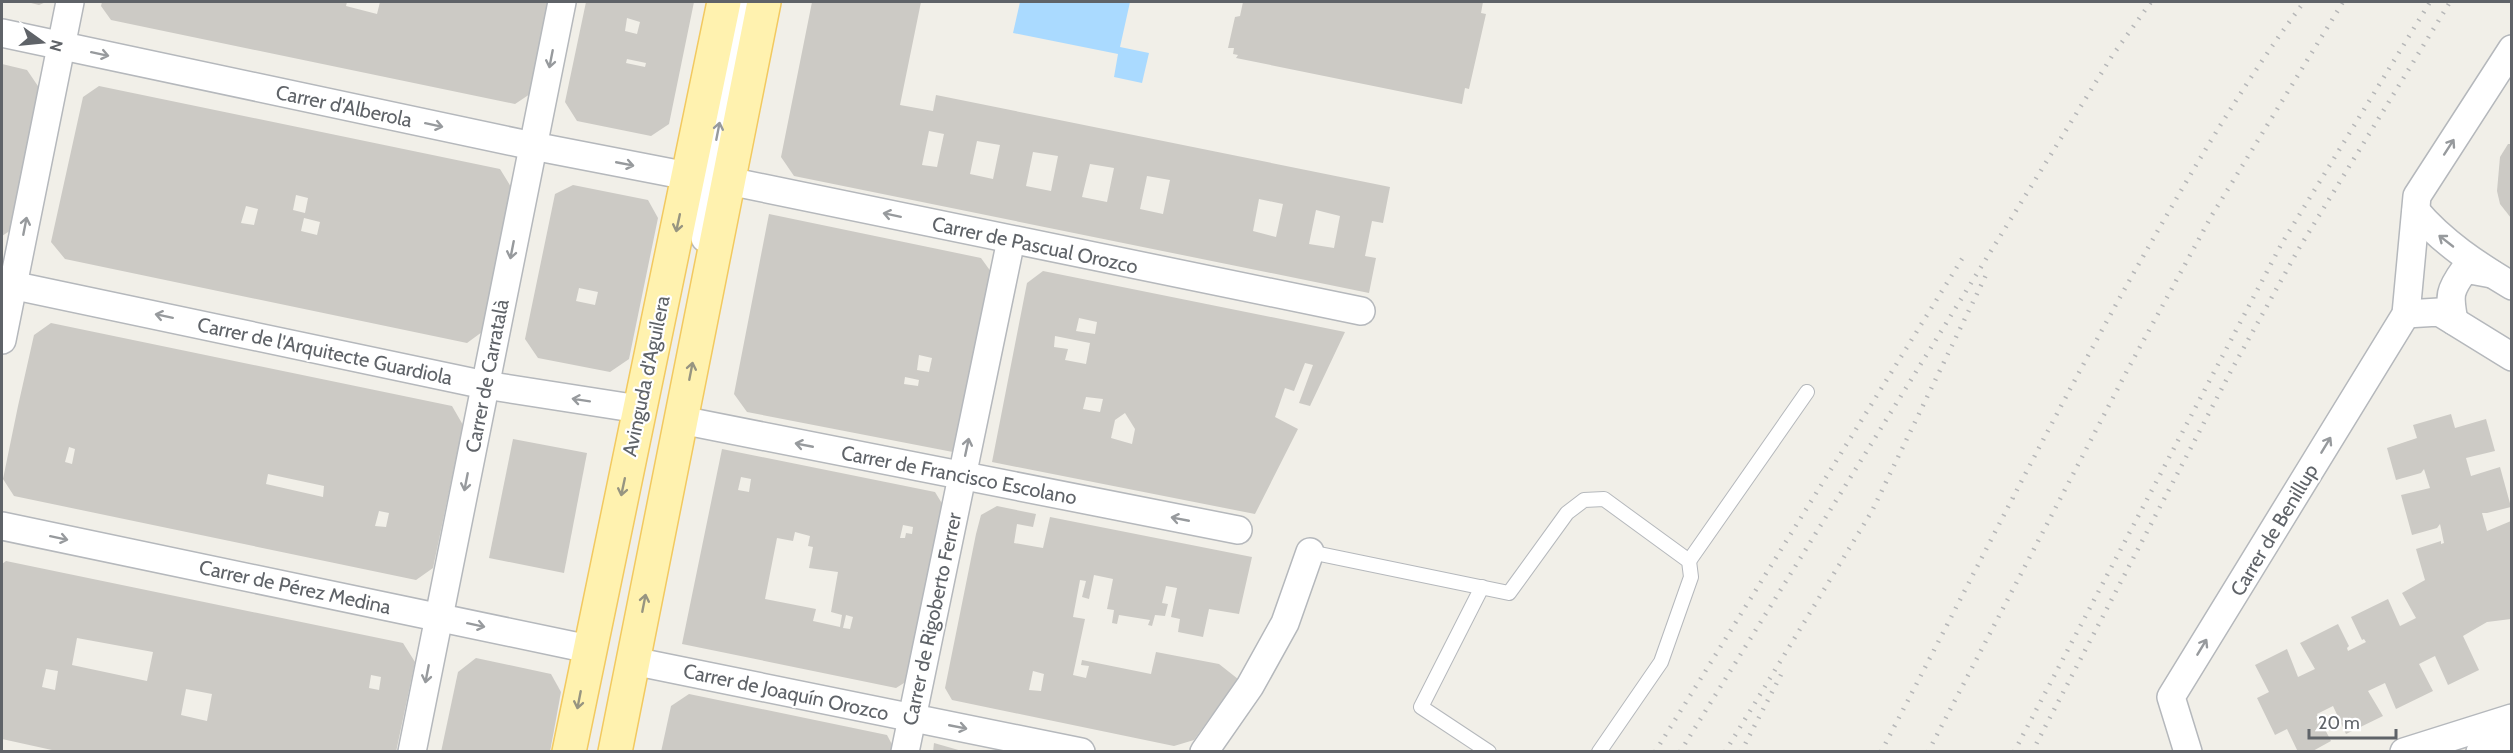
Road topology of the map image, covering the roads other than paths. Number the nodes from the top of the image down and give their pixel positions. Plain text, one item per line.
1 (70, 2) edge
2 (562, 2) edge
3 (724, 2) edge
4 (744, 2) edge
5 (764, 2) edge
6 (2, 33) edge
7 (61, 46) junction
8 (2511, 49) edge
9 (533, 146) junction
10 (709, 178) junction
11 (2416, 211) junction
12 (1011, 240) junction
13 (2502, 280) edge
14 (8, 283) edge
15 (1361, 311) dead end
16 (2406, 314) junction
17 (2454, 321) junction
18 (2, 340) edge
19 (2511, 357) edge
20 (485, 385) junction
21 (1807, 392) dead end
22 (639, 410) junction
23 (681, 420) junction
24 (961, 476) junction
25 (2, 526) edge
26 (1238, 530) dead end
27 (1310, 552) joint
28 (1689, 561) junction
29 (1482, 587) junction
30 (438, 617) junction
31 (589, 649) junction
32 (633, 660) junction
33 (911, 717) junction
34 (2511, 718) edge
35 (2511, 739) edge
36 (412, 752) edge
37 (569, 752) edge
38 (615, 752) edge
39 (905, 752) edge
40 (1081, 752) edge
41 (1204, 752) edge
42 (1489, 752) edge
43 (1599, 752) edge
44 (2188, 752) edge
45 (2404, 752) edge
46 (2480, 752) edge

1 - 7 street
2 -> 9 street, Carrer de Carratalà
3 - 10 main road, Avinguda d'Aguilera
10 -> 4 street, Avinguda d'Aguilera
5 - 10 main road, Avinguda d'Aguilera
6 - 7 street, Carrer d'Alberola
7 -> 9 street, Carrer d'Alberola
14 -> 7 street
11 -> 8 street
9 -> 10 street, Carrer d'Alberola
9 -> 20 street, Carrer de Carratalà
12 -> 10 street, Carrer de Pascual Orozco
10 -> 22 main road, Avinguda d'Aguilera
23 -> 10 main road, Avinguda d'Aguilera
13 -> 11 street
11 - 16 street
12 - 15 street, Carrer de Pascual Orozco
24 -> 12 street, Carrer de Rigoberto Ferrer
13 - 17 street
14 - 18 street
20 -> 14 street, Carrer de l'Arquitecte Guardiola
16 - 17 street
44 -> 16 street, Carrer de Benillup
17 - 19 street
22 -> 20 street, Carrer de l'Arquitecte Guardiola
20 -> 30 street, Carrer de Carratalà
21 - 28 lane
22 -> 31 main road, Avinguda d'Aguilera
24 -> 23 street, Carrer de Francisco Escolano
32 -> 23 main road, Avinguda d'Aguilera
26 -> 24 street, Carrer de Francisco Escolano
24 - 33 street, Carrer de Rigoberto Ferrer
25 -> 30 street, Carrer de Pérez Medina
27 - 29 lane
27 - 41 street
28 - 29 lane
28 - 43 lane
29 - 42 lane
30 -> 31 street, Carrer de Pérez Medina
30 -> 36 street, Carrer de Carratalà
31 -> 37 main road, Avinguda d'Aguilera
32 - 33 street, Carrer de Joaquín Orozco
32 - 38 main road, Avinguda d'Aguilera
33 - 39 street, Carrer de Rigoberto Ferrer
33 -> 40 street, Carrer de Joaquín Orozco
34 - 45 street
35 - 46 street

